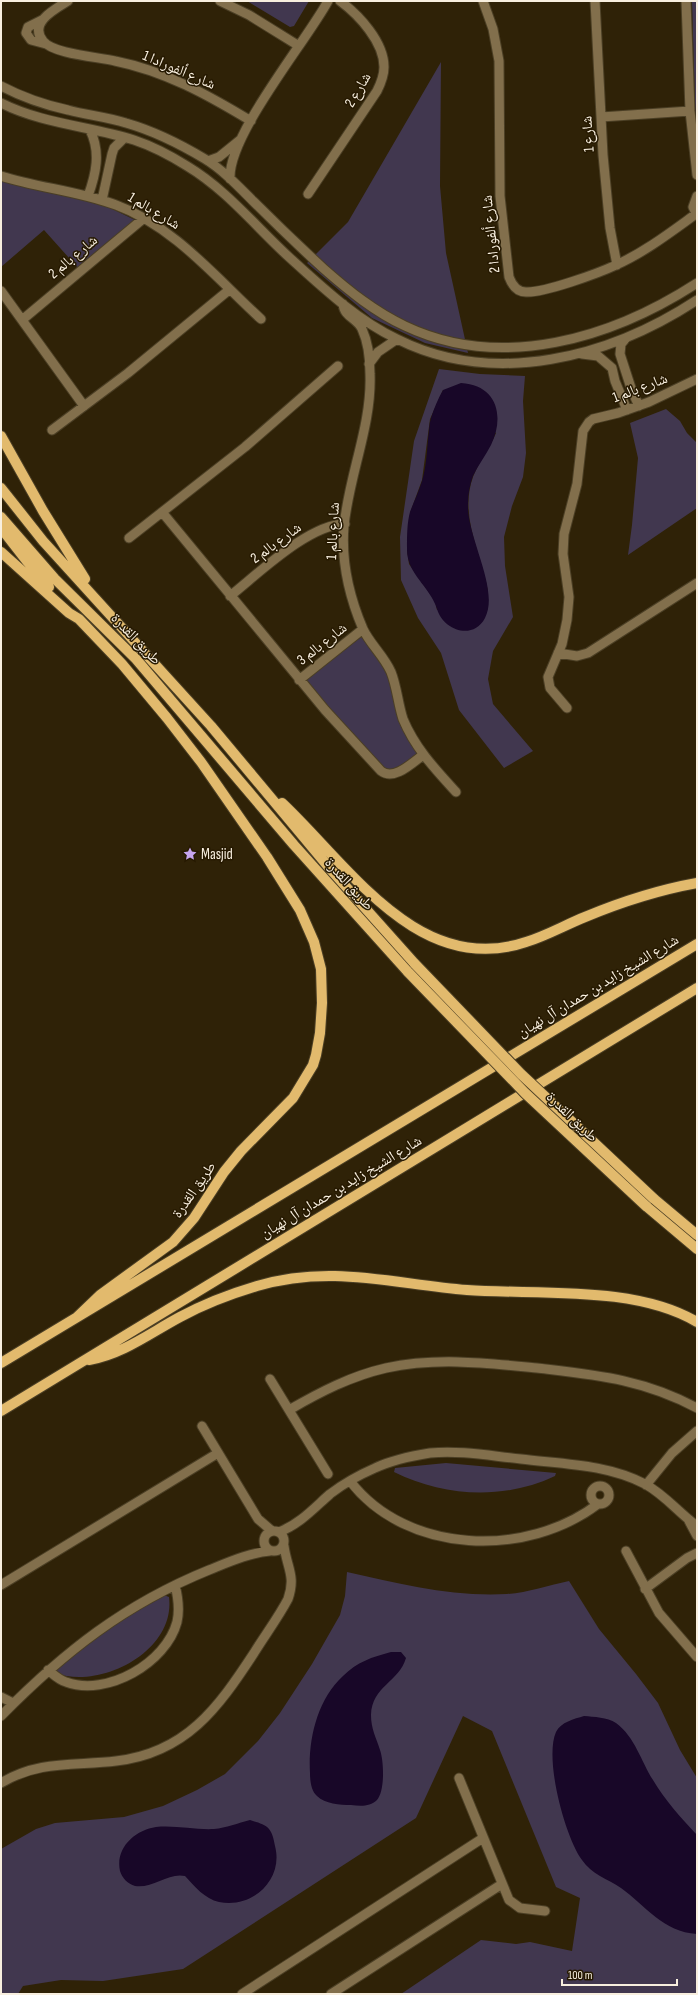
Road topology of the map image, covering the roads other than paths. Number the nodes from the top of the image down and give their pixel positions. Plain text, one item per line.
1 (68, 1) edge
2 (220, 1) edge
3 (328, 1) edge
4 (340, 1) edge
5 (483, 1) edge
6 (594, 1) edge
7 (686, 1) edge
8 (42, 20) junction
9 (46, 44) junction
10 (298, 46) junction
11 (1, 86) edge
12 (1, 103) edge
13 (690, 111) junction
14 (601, 117) junction
15 (251, 121) junction
16 (90, 130) junction
17 (242, 137) junction
18 (124, 138) junction
19 (224, 154) junction
20 (97, 156) junction
21 (111, 158) junction
22 (233, 159) junction
23 (208, 161) junction
24 (697, 175) edge
25 (1, 176) edge
26 (94, 179) junction
27 (230, 179) junction
28 (106, 181) junction
29 (308, 194) dead end
30 (88, 196) junction
31 (697, 196) edge
32 (102, 200) junction
33 (697, 215) edge
34 (144, 218) junction
35 (290, 258) junction
36 (617, 265) junction
37 (326, 270) junction
38 (697, 283) edge
39 (229, 290) junction
40 (1, 291) edge
41 (697, 300) edge
42 (343, 304) junction
43 (261, 319) dead end
44 (22, 320) junction
45 (626, 338) junction
46 (397, 339) junction
47 (541, 346) junction
48 (579, 354) junction
49 (622, 361) junction
50 (476, 362) junction
51 (369, 364) junction
52 (609, 365) junction
53 (338, 366) dead end
54 (627, 376) junction
55 (697, 379) edge
56 (615, 381) junction
57 (84, 406) junction
58 (639, 406) junction
59 (627, 410) junction
60 (52, 430) dead end
61 (1, 436) edge
62 (1, 488) edge
63 (162, 512) junction
64 (1, 517) edge
65 (344, 524) junction
66 (1, 528) edge
67 (129, 538) dead end
68 (1, 552) edge
69 (697, 582) edge
70 (230, 596) junction
71 (96, 598) junction
72 (79, 619) junction
73 (363, 629) junction
74 (558, 653) junction
75 (299, 680) junction
76 (567, 708) dead end
77 (423, 755) junction
78 (256, 781) junction
79 (456, 792) dead end
80 (697, 883) edge
81 (697, 944) edge
82 (412, 968) junction
83 (697, 988) edge
84 (697, 1234) edge
85 (697, 1249) edge
86 (77, 1317) junction
87 (697, 1322) edge
88 (81, 1361) junction
89 (1, 1363) edge
90 (270, 1379) dead end
91 (697, 1408) edge
92 (289, 1410) junction
93 (1, 1411) edge
94 (202, 1426) dead end
95 (697, 1431) edge
96 (218, 1453) junction
97 (328, 1474) dead end
98 (350, 1481) junction
99 (646, 1485) junction
100 (598, 1504) dead end
101 (687, 1518) junction
102 (697, 1526) edge
103 (274, 1541) junction
104 (697, 1544) edge
105 (626, 1551) dead end
106 (1, 1585) edge
107 (175, 1585) junction
108 (645, 1589) junction
109 (697, 1657) edge
110 (48, 1670) junction
111 (1, 1697) edge
112 (13, 1703) junction
113 (1, 1716) edge
114 (459, 1778) dead end
115 (1, 1783) edge
116 (483, 1838) junction
117 (502, 1884) junction
118 (545, 1912) dead end
119 (242, 1994) edge
120 (331, 1994) edge

1 - 8 street, شارع ألفورادا 1
2 - 10 street
3 - 10 street
4 - 29 street, شارع 2
5 - 36 street, شارع ألفورادا 2
6 - 14 street, شارع 1
7 - 13 street
8 - 9 street
8 - 9 street, شارع ألفورادا 1
9 - 15 street, شارع ألفورادا 1
10 - 15 street
11 - 23 street
12 - 16 street
13 - 14 street
13 - 24 street
14 - 36 street, شارع 1
15 - 17 street
16 - 18 street
16 - 20 street
17 - 19 street
17 - 22 street
18 - 21 street
18 - 35 street
19 - 22 street
19 - 23 street
20 - 21 street
20 - 26 street
21 - 28 street
22 - 27 street
23 - 27 street
25 - 30 street, شارع بالم 1
26 - 28 street
26 - 30 street
27 - 37 street
28 - 32 street
30 - 32 street, شارع بالم 1
31 - 33 street
32 - 34 street, شارع بالم 1
33 - 36 street, شارع ألفورادا 2
34 - 39 street, شارع بالم 1
34 - 44 street, شارع بالم 2
35 - 37 street
35 - 42 street
37 - 47 street
38 - 47 street
39 - 43 street, شارع بالم 1
39 - 57 street
40 - 44 street
41 - 45 street
42 - 46 street
42 - 51 street, شارع بالم 1
44 - 57 street
45 - 48 street
45 - 49 street
46 - 50 street
46 - 51 street
47 - 50 street
48 - 50 street
48 - 52 street
49 - 52 street
49 - 54 street
51 - 65 street, شارع بالم 1
52 - 56 street
53 - 63 street
54 - 56 street
54 - 58 street
55 - 58 street, شارع بالم 1
56 - 59 street
57 - 60 street
58 - 59 street, شارع بالم 1
59 - 74 street, شارع بالم 1
61 - 71 main road, طريق القدرة
62 - 71 main road, طريق القدرة
63 - 67 street
63 - 70 street
64 - 82 main road, طريق القدرة
65 - 70 street, شارع بالم 2
65 - 73 street, شارع بالم 1
66 - 72 main road
68 - 72 main road, طريق القدرة
69 - 74 street
70 - 75 street
71 - 78 main road, طريق القدرة
72 - 86 main road, طريق القدرة
73 - 75 street, شارع بالم 3
73 - 77 street, شارع بالم 1
74 - 76 street, شارع بالم 1
75 - 77 street
77 - 79 street, شارع بالم 1
78 - 80 main road
78 - 82 main road, طريق القدرة
81 - 86 main road, شارع الشيخ زايد بن حمدان آل نهيان
82 - 84 main road, طريق القدرة, bridge
82 - 85 main road, طريق القدرة, bridge
83 - 88 main road, شارع الشيخ زايد بن حمدان آل نهيان
86 - 89 main road, شارع الشيخ زايد بن حمدان آل نهيان
87 - 88 main road
88 - 93 main road, شارع الشيخ زايد بن حمدان آل نهيان
90 - 92 street
91 - 92 street
92 - 97 street
94 - 96 street
95 - 99 street
96 - 103 street
96 - 106 street
98 - 99 street
98 - 100 street
98 - 103 street
99 - 101 street
101 - 102 street
101 - 104 street
103 - 107 street
103 - 115 street
104 - 108 street
105 - 108 street
107 - 110 street
107 - 110 street
108 - 109 street
110 - 112 street
111 - 112 street
112 - 113 street
114 - 116 street
116 - 117 street
116 - 119 street
117 - 118 street
117 - 120 street

